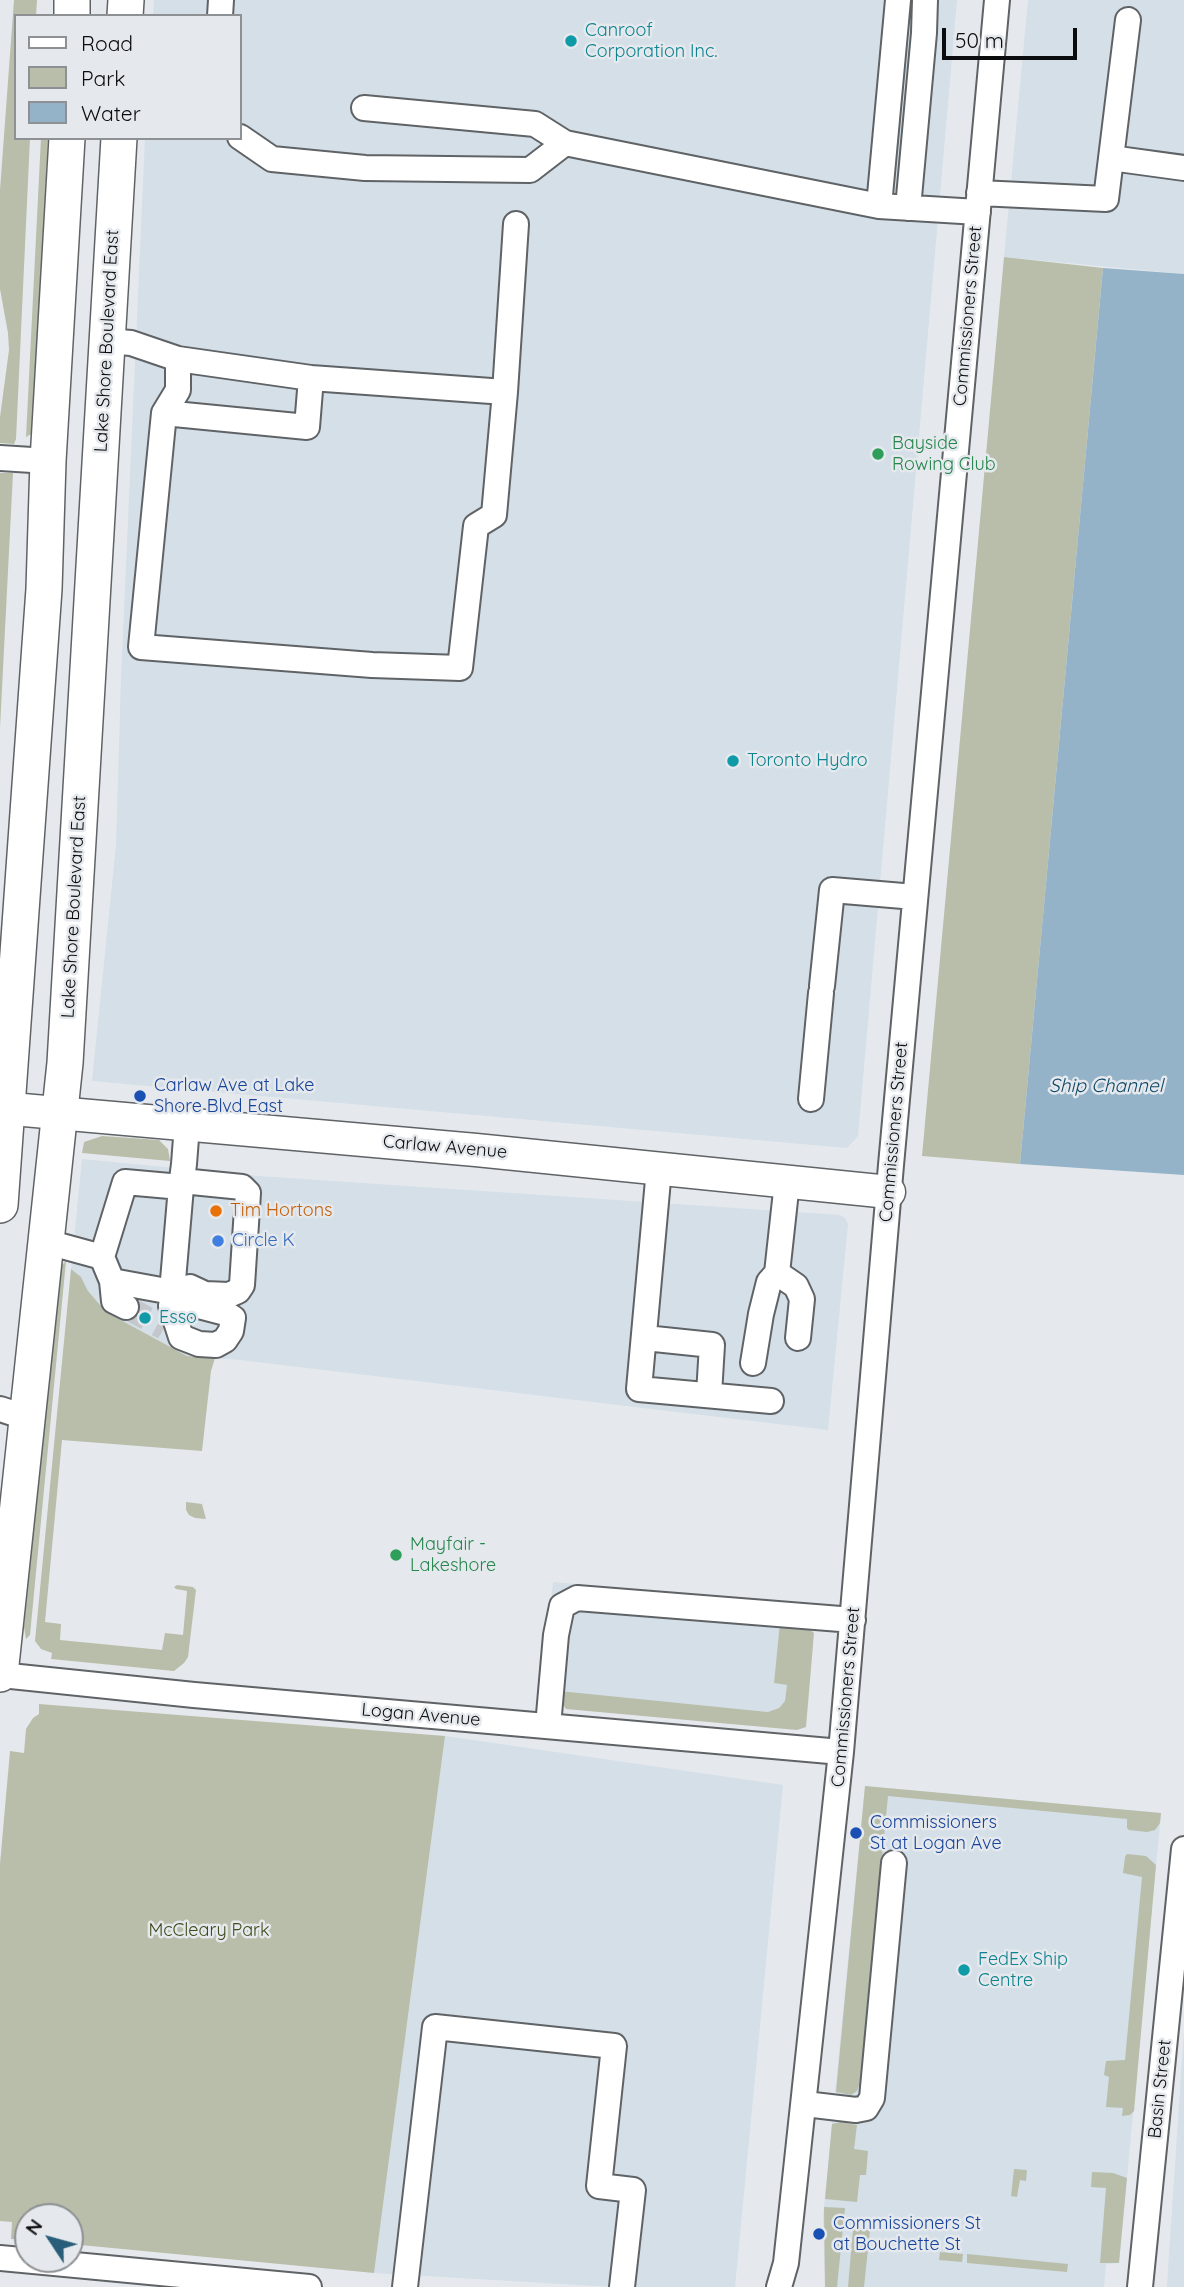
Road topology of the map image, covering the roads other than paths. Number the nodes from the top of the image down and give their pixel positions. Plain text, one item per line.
1 (898, 0) edge
2 (925, 0) edge
3 (997, 0) edge
4 (1128, 20) dead end
5 (364, 108) dead end
6 (242, 138) edge
7 (66, 140) edge
8 (119, 140) edge
9 (565, 143) junction
10 (1111, 158) junction
11 (1184, 168) edge
12 (978, 203) junction
13 (879, 206) junction
14 (908, 208) junction
15 (516, 224) dead end
16 (107, 341) junction
17 (178, 359) junction
18 (311, 378) junction
19 (505, 392) junction
20 (163, 413) junction
21 (0, 458) edge
22 (48, 461) junction
23 (915, 897) junction
24 (811, 1099) dead end
25 (3, 1109) edge
26 (61, 1114) junction
27 (187, 1125) junction
28 (659, 1169) junction
29 (787, 1182) junction
30 (182, 1184) junction
31 (889, 1192) junction
32 (0, 1205) edge
33 (47, 1242) junction
34 (102, 1257) junction
35 (778, 1273) junction
36 (112, 1281) junction
37 (126, 1307) tunnel mouth
38 (172, 1307) junction
39 (645, 1338) junction
40 (798, 1338) dead end
41 (753, 1363) dead end
42 (709, 1394) junction
43 (771, 1401) dead end
44 (14, 1414) edge
45 (853, 1620) junction
46 (0, 1674) edge
47 (548, 1726) junction
48 (841, 1752) junction
49 (1184, 1849) edge
50 (894, 1863) dead end
51 (805, 2104) junction
52 (0, 2258) edge
53 (788, 2275) edge
54 (309, 2287) edge
55 (405, 2287) edge
56 (622, 2287) edge
57 (779, 2287) edge
58 (1140, 2287) edge

1 - 13 street
2 - 14 street
3 - 12 street, Commissioners Street
4 - 10 street
5 - 9 street
6 - 9 street
7 - 22 highway
8 - 16 highway, Lake Shore Boulevard East
9 - 13 street
10 - 11 street
10 - 12 street
12 - 14 street
12 - 23 street, Commissioners Street
13 - 14 street
15 - 19 street
16 - 17 street
16 - 26 highway, Lake Shore Boulevard East
17 - 18 street
17 - 20 street
18 - 19 street
18 - 20 street
19 - 20 street
21 - 22 street
22 - 25 highway
23 - 24 street
23 - 31 street, Commissioners Street
25 - 26 main road, Carlaw Avenue
25 - 32 highway
26 - 27 main road, Carlaw Avenue
26 - 33 highway, Lake Shore Boulevard East
27 - 28 main road, Carlaw Avenue
27 - 30 street
28 - 29 main road, Carlaw Avenue
28 - 39 street
29 - 31 main road, Carlaw Avenue
29 - 35 street
30 - 34 street
30 - 38 street
30 - 38 street
31 - 45 street, Commissioners Street
33 - 34 street
33 - 44 highway, Lake Shore Boulevard East
34 - 36 street
35 - 40 street
35 - 41 street
36 - 37 street
36 - 38 street
39 - 42 street
39 - 42 street
42 - 43 street
44 - 46 highway, Lake Shore Boulevard East
45 - 47 street
45 - 48 street, Commissioners Street
46 - 47 street, Logan Avenue
47 - 48 street, Logan Avenue
48 - 51 street, Commissioners Street
49 - 58 street, Basin Street
50 - 51 street
51 - 53 street, Commissioners Street
52 - 54 street
53 - 57 street, Commissioners Street
55 - 56 street

